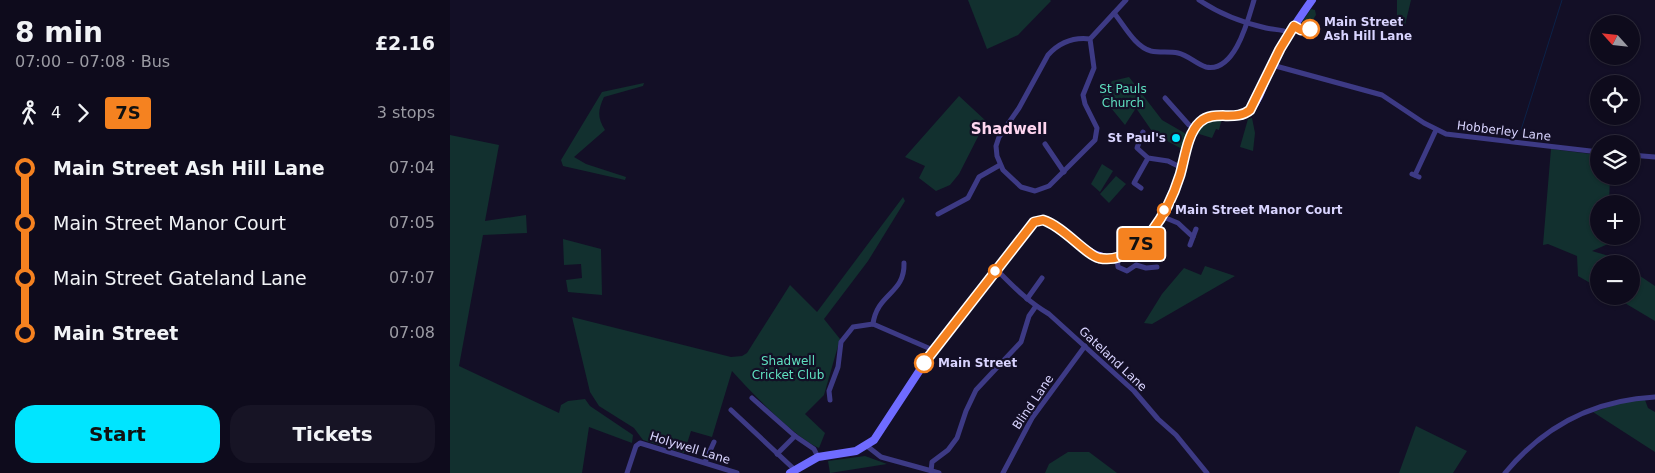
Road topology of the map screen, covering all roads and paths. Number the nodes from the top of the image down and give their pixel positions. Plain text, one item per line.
1 (1126, 0) edge
2 (1199, 0) edge
3 (1254, 0) edge
4 (1312, 0) edge
5 (1114, 13) junction
6 (1247, 21) junction
7 (1290, 33) junction
8 (1090, 38) junction
9 (1272, 65) junction
10 (1165, 98) dead end
11 (1195, 128) junction
12 (1436, 130) junction
13 (1144, 132) dead end
14 (1046, 144) dead end
15 (1590, 151) edge
16 (1640, 156) edge
17 (1148, 158) junction
18 (1655, 158) edge
19 (1000, 165) junction
20 (1182, 168) junction
21 (1064, 172) junction
22 (1415, 176) dead end
23 (1141, 188) dead end
24 (938, 214) dead end
25 (1161, 216) junction
26 (1196, 229) dead end
27 (1193, 237) junction
28 (1190, 245) dead end
29 (1117, 258) junction
30 (1159, 260) dead end
31 (904, 263) dead end
32 (996, 269) junction
33 (1042, 278) dead end
34 (1027, 299) junction
35 (1036, 306) junction
36 (873, 324) junction
37 (1085, 346) junction
38 (933, 350) junction
39 (1655, 397) edge
40 (752, 398) dead end
41 (830, 400) dead end
42 (731, 410) dead end
43 (795, 436) junction
44 (714, 442) dead end
45 (867, 446) junction
46 (777, 454) junction
47 (818, 457) junction
48 (705, 462) junction
49 (792, 471) edge
50 (931, 471) junction
51 (626, 473) edge
52 (738, 473) edge
53 (939, 473) edge
54 (1003, 473) edge
55 (1207, 473) edge
56 (1505, 473) edge

1 - 5 street
2 - 6 street
3 - 6 street
4 - 7 street
5 - 6 street
5 - 8 street
6 - 7 street
7 - 9 street
8 - 19 street
8 - 21 street
9 - 11 street
9 - 12 street, Hobberley Lane
10 - 11 street
11 - 20 street
12 - 15 street, Hobberley Lane
12 - 22 street
13 - 17 street
14 - 21 street
16 - 18 street
17 - 20 street
17 - 23 street
19 - 21 street
19 - 24 street
20 - 25 street
25 - 27 street
25 - 29 street
26 - 27 street
27 - 28 street
29 - 30 street
29 - 32 street
31 - 36 street
32 - 34 street, Gateland Lane
32 - 38 street
33 - 34 street
34 - 35 street, Gateland Lane
35 - 37 street, Gateland Lane
35 - 50 street
36 - 38 street
36 - 41 street
37 - 54 street, Blind Lane
37 - 55 street, Gateland Lane
38 - 45 street
39 - 56 street
40 - 43 street
42 - 46 street
43 - 46 street
43 - 47 street
44 - 48 street
45 - 47 street
45 - 50 street
46 - 49 street
47 - 49 street
48 - 51 street, Holywell Lane
48 - 52 street, Holywell Lane
50 - 53 street

